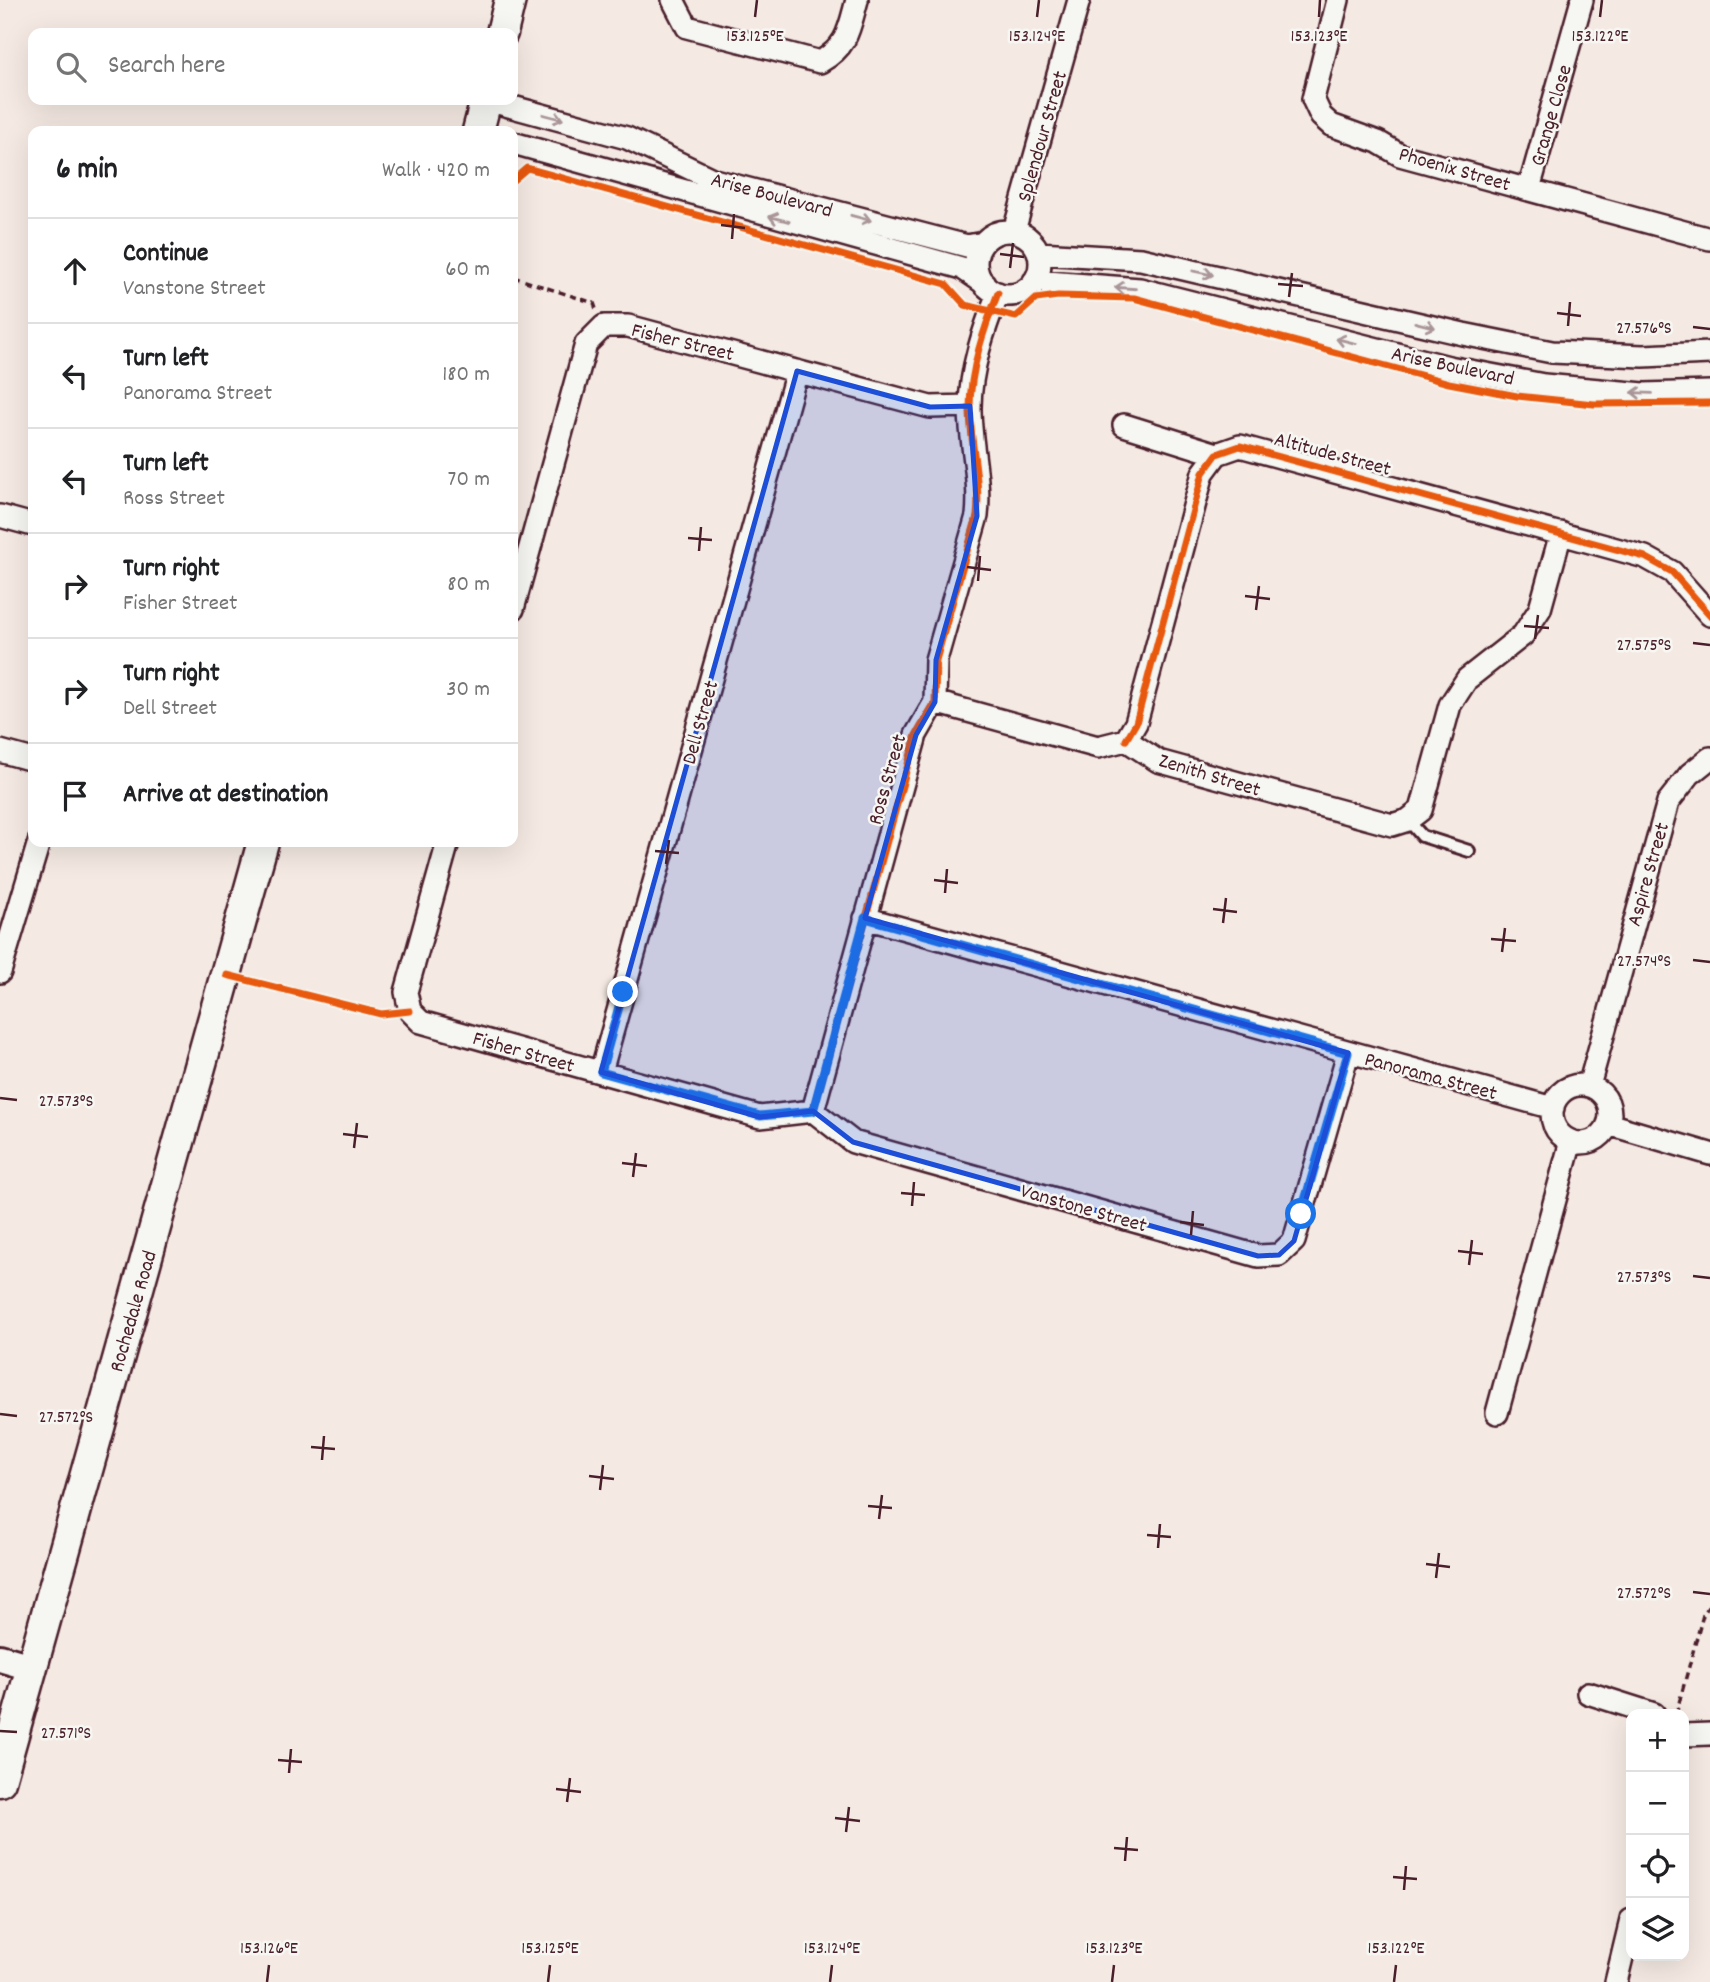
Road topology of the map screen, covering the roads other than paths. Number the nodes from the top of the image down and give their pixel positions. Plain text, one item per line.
1 (510, 0) edge
2 (673, 0) edge
3 (857, 0) edge
4 (1079, 0) edge
5 (1338, 0) edge
6 (1582, 0) edge
7 (503, 28) edge
8 (485, 105) edge
9 (504, 105) edge
10 (479, 126) edge
11 (518, 145) edge
12 (1529, 189) junction
13 (1014, 231) junction
14 (1710, 239) edge
15 (983, 243) junction
16 (1039, 253) junction
17 (1034, 281) junction
18 (991, 288) junction
19 (1710, 354) edge
20 (797, 371) junction
21 (1710, 391) edge
22 (970, 406) junction
23 (1124, 425) dead end
24 (1217, 454) junction
25 (0, 516) edge
26 (28, 524) edge
27 (1562, 533) junction
28 (518, 590) edge
29 (1710, 615) edge
30 (935, 702) junction
31 (1126, 740) junction
32 (0, 751) edge
33 (1710, 758) edge
34 (28, 759) edge
35 (1408, 820) junction
36 (38, 847) edge
37 (262, 847) edge
38 (447, 847) edge
39 (1469, 851) dead end
40 (865, 918) junction
41 (0, 972) edge
42 (1348, 1053) junction
43 (601, 1072) junction
44 (1589, 1086) junction
45 (1553, 1108) junction
46 (813, 1111) junction
47 (1608, 1124) junction
48 (1571, 1141) junction
49 (1710, 1154) edge
50 (1497, 1413) dead end
51 (0, 1658) edge
52 (31, 1667) junction
53 (1588, 1693) dead end
54 (1638, 1709) edge
55 (1710, 1734) edge
56 (1689, 1735) edge
57 (0, 1781) edge
58 (1626, 1941) edge
59 (1616, 1982) edge

1 - 7 main road
2 - 3 street
4 - 13 street, Splendour Street
5 - 12 street, Phoenix Street
6 - 12 street, Grange Close
8 - 10 main road
9 -> 15 street, Arise Boulevard
18 -> 11 street, Arise Boulevard
12 - 14 street, Phoenix Street
13 - 15 street
13 - 16 street
15 - 18 street
16 - 17 street
16 -> 19 street, Arise Boulevard
17 - 18 street
21 -> 17 street, Arise Boulevard
18 - 22 street, Ross Street
20 - 22 street, Fisher Street
20 - 28 street, Fisher Street
20 - 43 street, Dell Street
22 - 30 street, Ross Street
23 - 24 street, Altitude Street
24 - 27 street, Altitude Street
24 - 31 street
25 - 26 street
27 - 29 street, Altitude Street
27 - 35 street
30 - 31 street
30 - 40 street, Ross Street
31 - 35 street, Zenith Street
32 - 34 street
33 - 44 street, Aspire Street
35 - 39 lane
36 - 41 street
37 - 52 main road, Rochedale Road
38 - 43 street, Fisher Street
40 - 42 street, Panorama Street
40 - 46 street, Ross Street
42 - 45 street, Panorama Street
42 - 46 street, Vanstone Street
43 - 46 street, Fisher Street
44 - 45 street
44 - 47 street
45 - 48 street
47 - 48 street
47 - 49 street
48 - 50 street
51 - 52 street
52 - 57 main road, Rochedale Road
53 - 54 street
55 - 56 street
58 - 59 street

